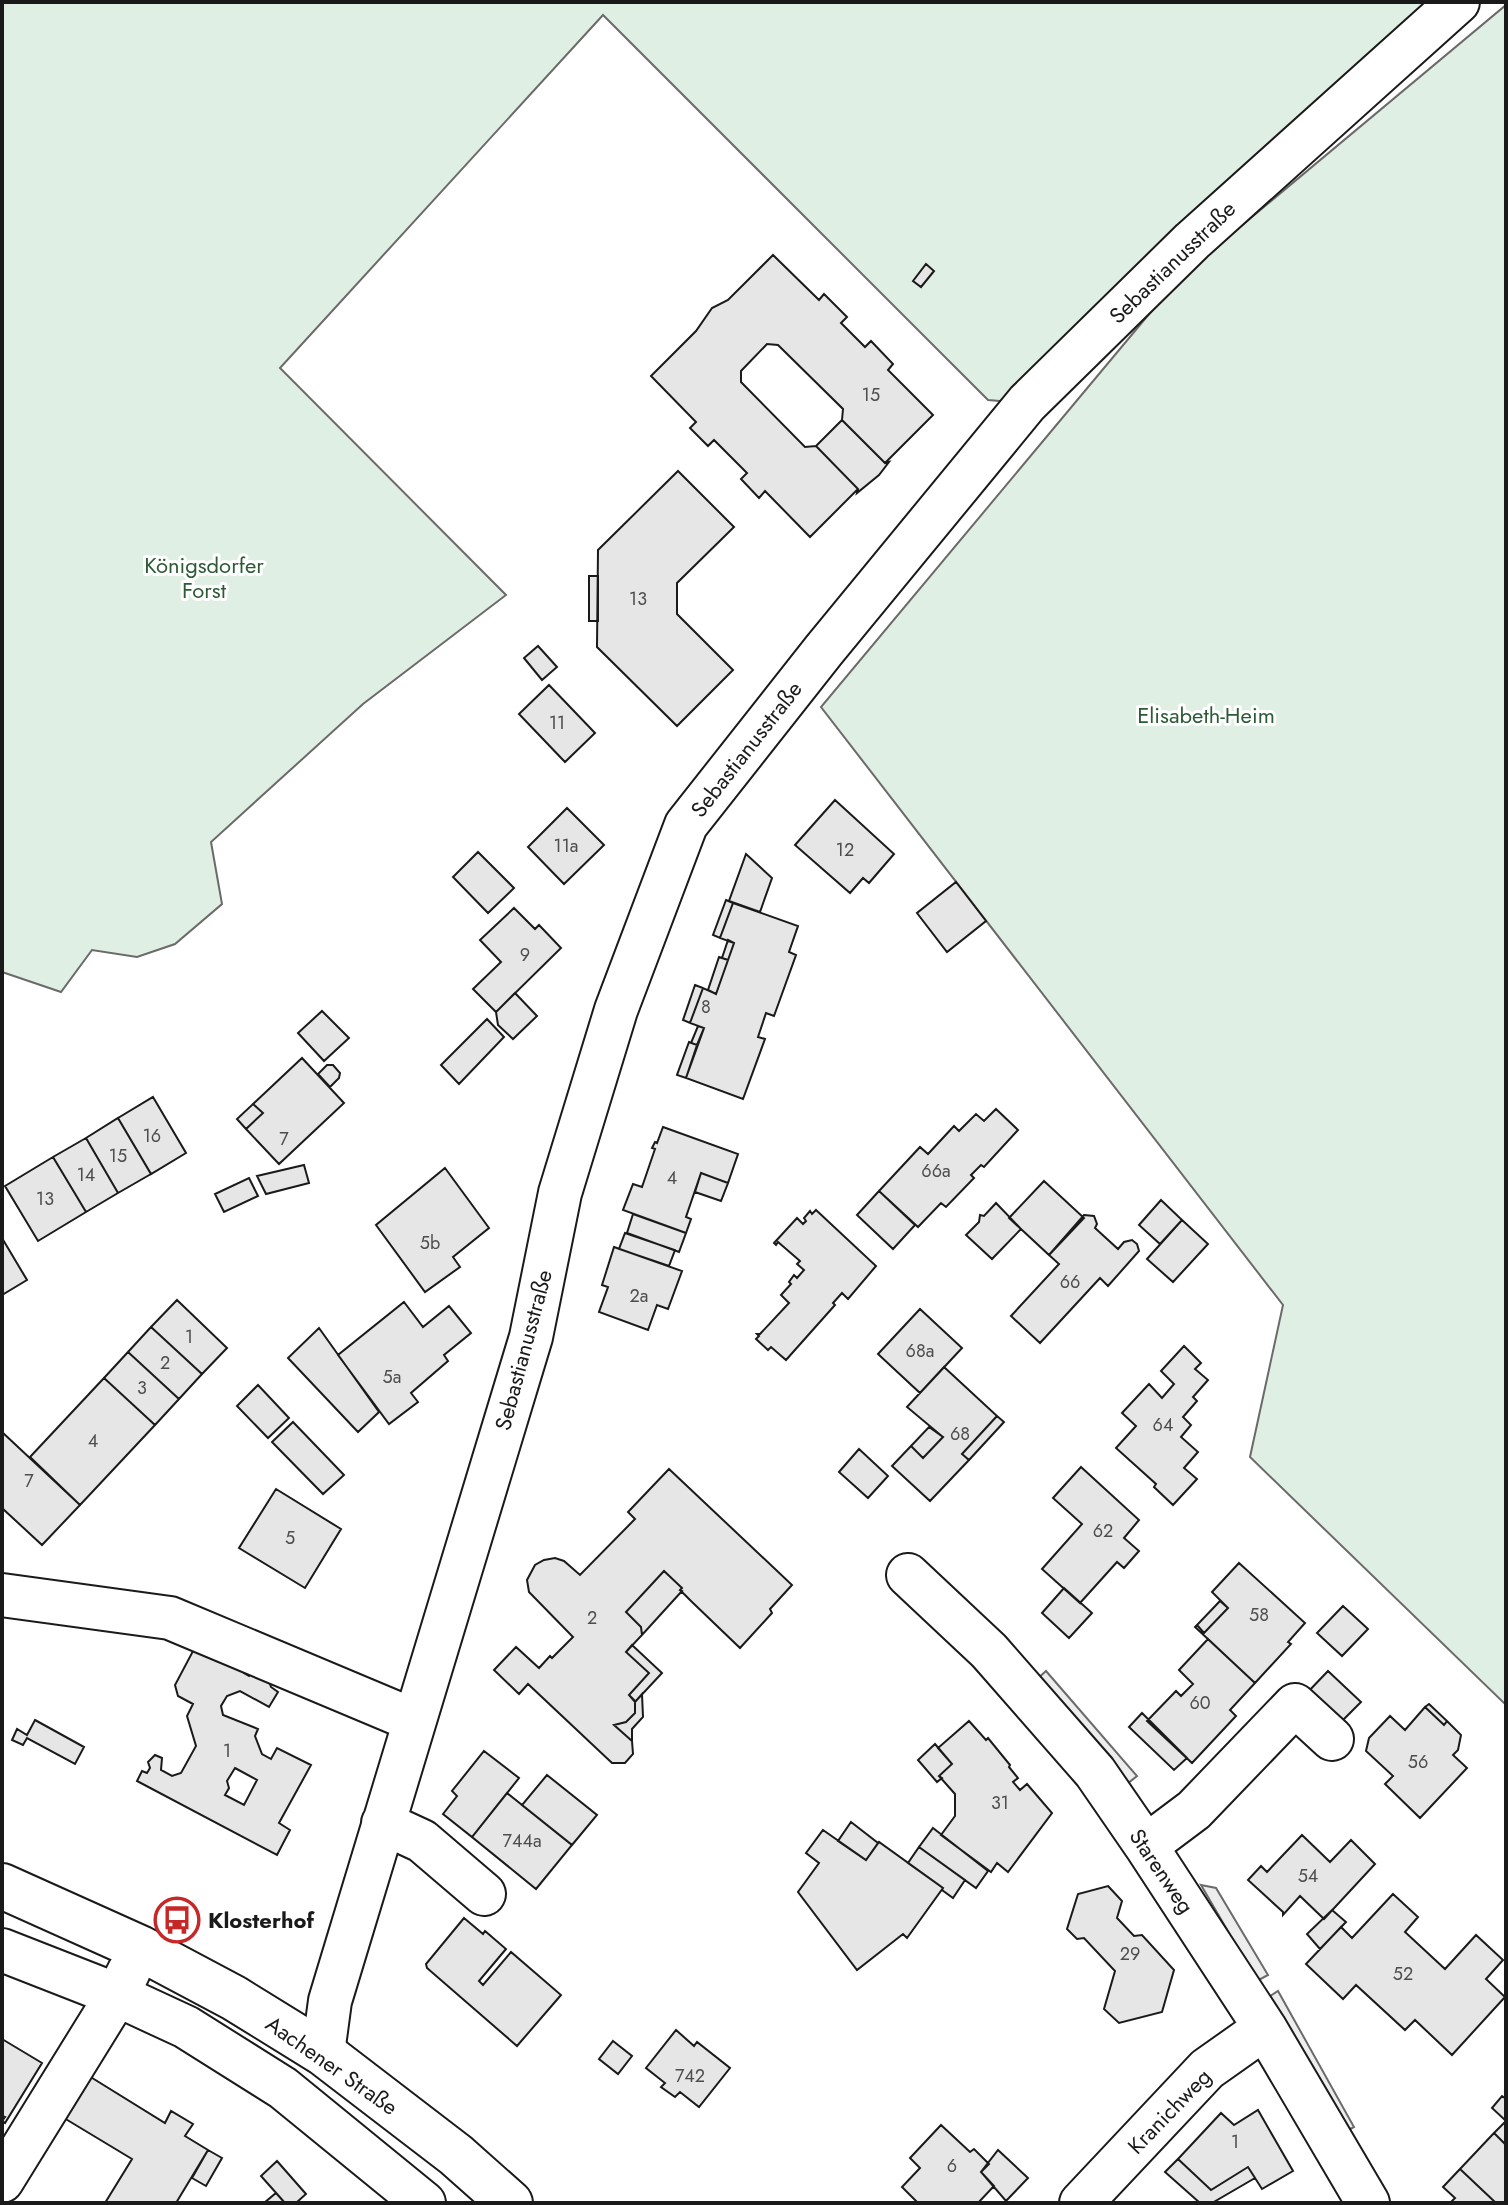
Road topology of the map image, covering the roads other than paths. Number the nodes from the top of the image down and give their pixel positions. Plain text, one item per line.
1 (1458, 2) edge
2 (908, 1575) dead end
3 (2, 1595) edge
4 (413, 1720) junction
5 (1332, 1739) dead end
6 (383, 1823) junction
7 (1146, 1846) junction
8 (2, 1886) edge
9 (484, 1894) dead end
10 (140, 1948) junction
11 (2, 1950) edge
12 (117, 1995) junction
13 (1265, 2028) junction
14 (323, 2053) junction
15 (2, 2181) edge
16 (424, 2203) edge
17 (510, 2203) edge
18 (1081, 2203) edge
19 (1368, 2203) edge

1 - 4 street, Sebastianusstraße
2 - 7 street, Starenweg
3 - 4 street
4 - 6 street, Sebastianusstraße
5 - 7 street
6 - 9 street
6 - 14 street, Sebastianusstraße
7 - 13 street, Starenweg
8 - 10 main road, Aachener Straße
10 - 12 street
10 - 14 main road, Aachener Straße
11 - 12 street
12 - 15 street
12 - 16 street
13 - 18 street, Kranichweg
13 - 19 street, Starenweg
14 - 17 main road, Aachener Straße

